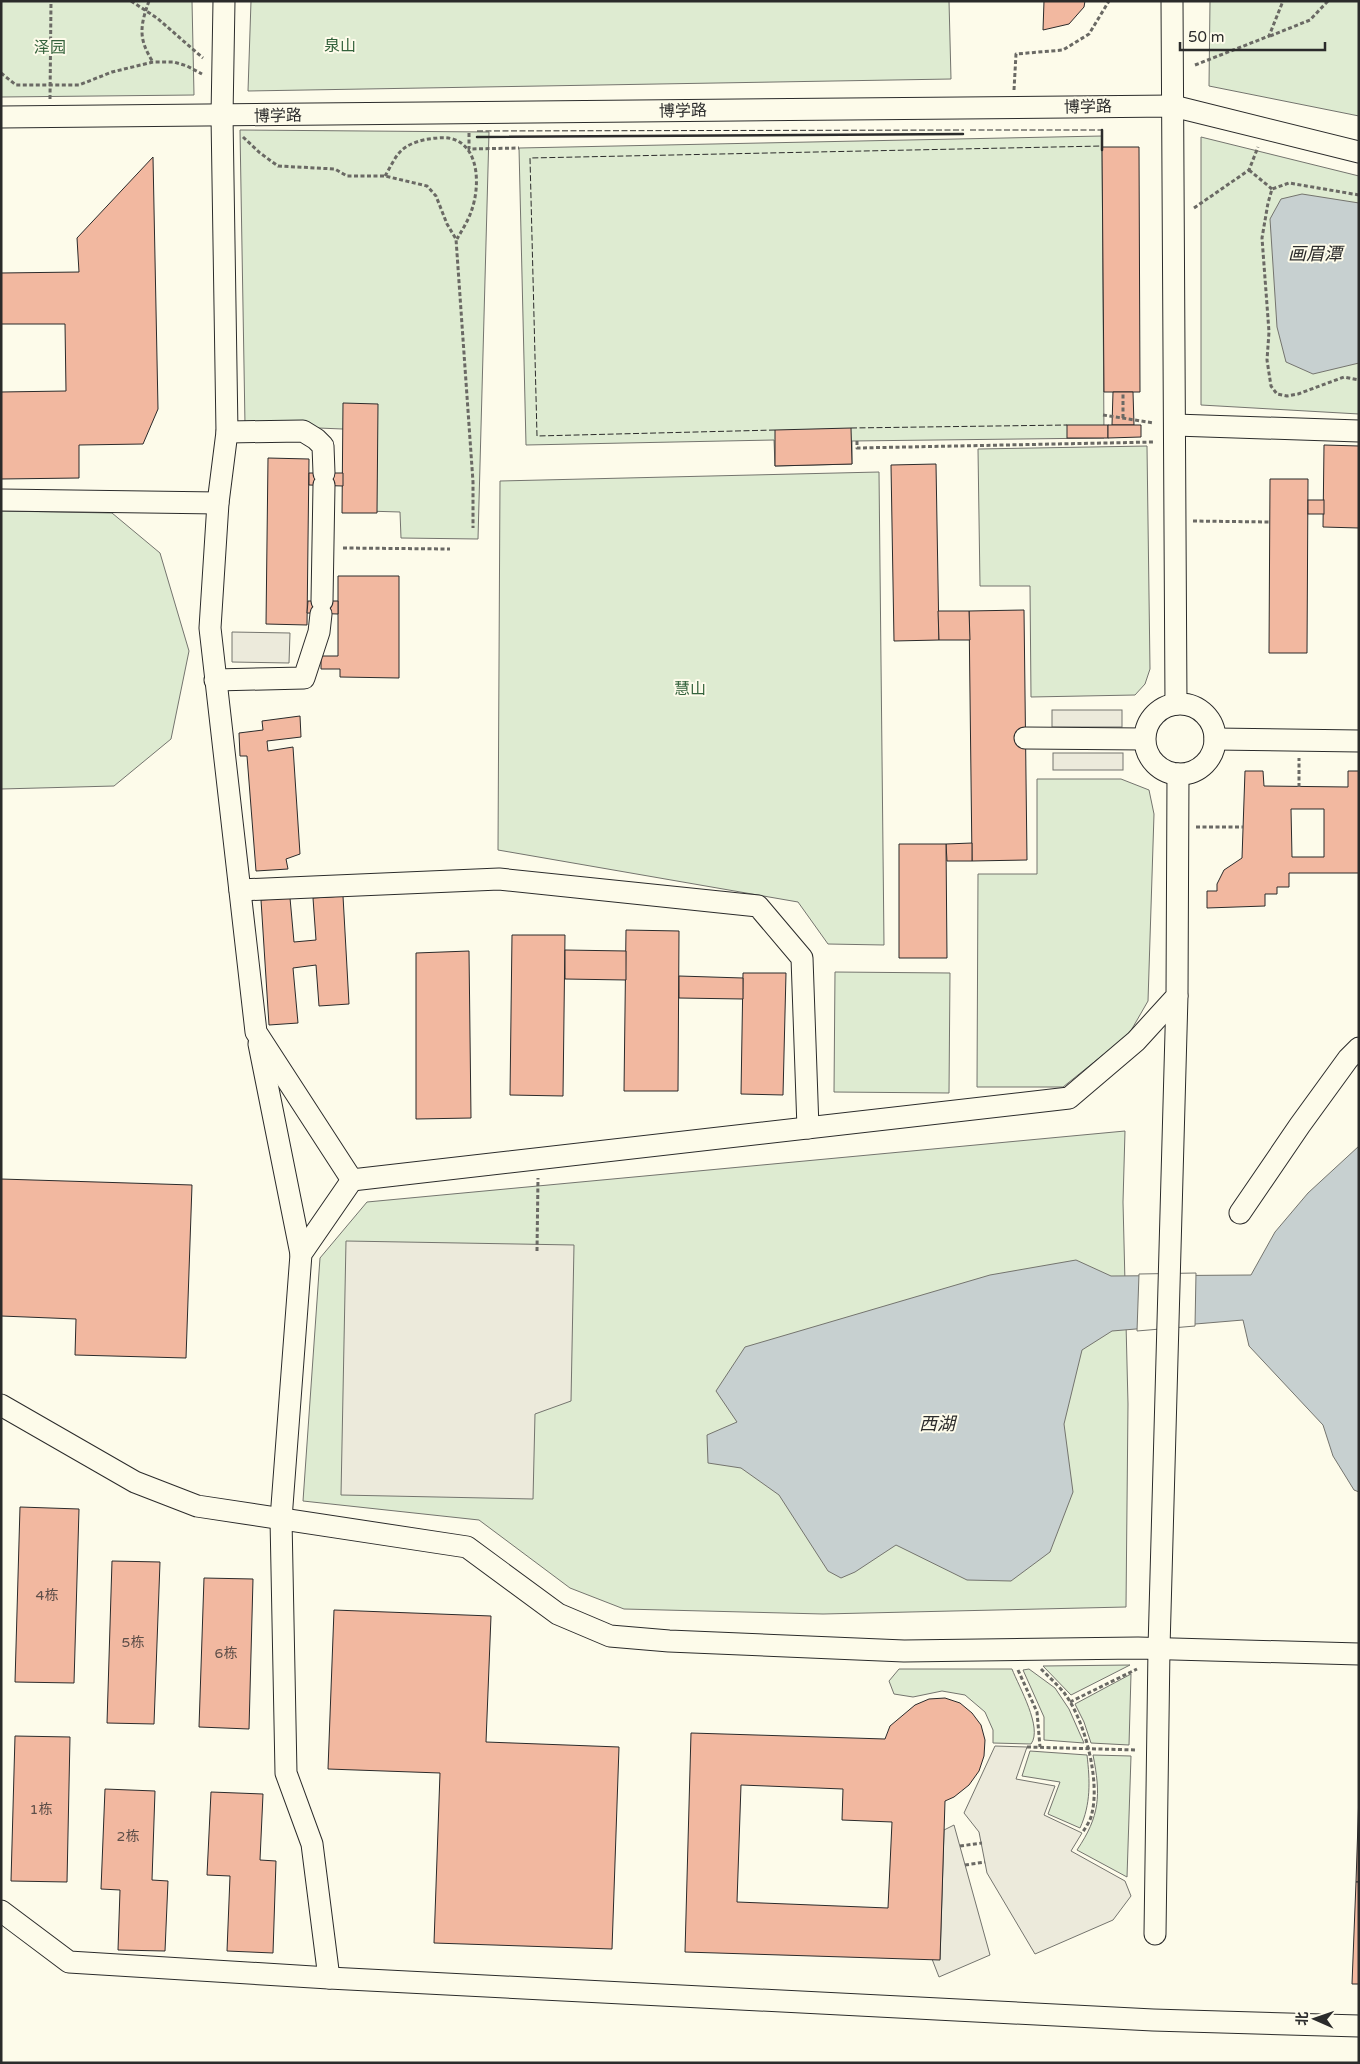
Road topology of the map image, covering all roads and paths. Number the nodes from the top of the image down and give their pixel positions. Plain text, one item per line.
1 (51, 1) edge
2 (131, 1) edge
3 (148, 1) edge
4 (224, 1) edge
5 (1109, 1) edge
6 (1172, 1) edge
7 (1283, 1) edge
8 (1328, 1) edge
9 (146, 10) junction
10 (1269, 36) junction
11 (153, 62) junction
12 (1195, 66) dead end
13 (1, 73) edge
14 (50, 85) junction
15 (223, 86) junction
16 (1173, 106) junction
17 (1013, 108) junction
18 (222, 116) junction
19 (1, 117) edge
20 (468, 127) dead end
21 (238, 132) dead end
22 (1259, 144) dead end
23 (469, 148) junction
24 (519, 148) dead end
25 (1359, 152) edge
26 (1250, 170) junction
27 (385, 176) junction
28 (1272, 188) junction
29 (1359, 194) edge
30 (1194, 208) dead end
31 (456, 239) junction
32 (1359, 380) edge
33 (1123, 392) dead end
34 (1104, 415) dead end
35 (1123, 418) junction
36 (1175, 425) junction
37 (1359, 431) edge
38 (227, 432) junction
39 (857, 441) dead end
40 (1158, 442) dead end
41 (1, 500) edge
42 (218, 503) junction
43 (1190, 521) dead end
44 (1270, 522) dead end
45 (473, 528) dead end
46 (322, 547) junction
47 (450, 549) dead end
48 (216, 680) junction
49 (1176, 704) junction
50 (1025, 738) dead end
51 (1215, 739) junction
52 (1144, 740) junction
53 (1300, 740) junction
54 (1359, 741) edge
55 (1178, 774) junction
56 (1299, 786) dead end
57 (1178, 827) junction
58 (1243, 827) dead end
59 (240, 890) junction
60 (1177, 996) junction
61 (256, 1032) junction
62 (1359, 1048) edge
63 (808, 1128) junction
64 (538, 1175) dead end
65 (352, 1180) junction
66 (1240, 1213) dead end
67 (538, 1251) dead end
68 (301, 1254) junction
69 (1, 1405) edge
70 (281, 1519) junction
71 (1159, 1648) junction
72 (1359, 1654) edge
73 (1038, 1667) dead end
74 (1017, 1668) dead end
75 (1138, 1668) dead end
76 (1070, 1702) junction
77 (1027, 1747) dead end
78 (1040, 1747) junction
79 (1089, 1749) junction
80 (1136, 1750) dead end
81 (1082, 1833) dead end
82 (982, 1843) dead end
83 (960, 1846) dead end
84 (985, 1862) dead end
85 (964, 1865) dead end
86 (1, 1911) edge
87 (1155, 1934) dead end
88 (329, 1978) junction
89 (1359, 2026) edge

1 - 14 path
2 - 9 path
3 - 9 path
4 - 15 street
5 - 17 path
6 - 16 street
7 - 10 path
8 - 10 path
9 - 11 path
9 - 15 path
10 - 12 path
11 - 14 path
11 - 15 path
13 - 14 path
15 - 18 street
16 - 17 street, 博学路
16 - 25 street, 博学路
16 - 36 street
17 - 18 street, 博学路
18 - 19 street, 博学路
18 - 38 street
20 - 23 path
21 - 27 path
22 - 26 path
23 - 24 path
23 - 27 path
23 - 31 path
26 - 28 path
26 - 30 path
27 - 31 path
28 - 29 path
28 - 32 path
31 - 45 path
33 - 35 path
34 - 35 path
35 - 36 path
36 - 37 street
36 - 49 street
38 - 42 street
38 - 46 street
39 - 40 path
41 - 42 street
42 - 48 street
43 - 44 path
46 - 47 path
46 - 48 street
48 - 59 street
49 - 51 street
49 - 52 street
50 - 52 street
51 - 53 street
51 - 55 street
52 - 55 street
53 - 54 street
53 - 56 path
55 - 57 street
57 - 58 path
57 - 60 street
59 - 61 street
59 - 63 street
60 - 63 street
60 - 71 street
61 - 65 street
61 - 68 street
62 - 66 street
63 - 65 street
64 - 67 path
65 - 68 street
68 - 70 street
69 - 70 street
70 - 71 street
70 - 88 street
71 - 72 street
71 - 87 street
73 - 76 path
74 - 78 path
75 - 76 path
76 - 79 path
77 - 78 path
78 - 79 path
79 - 80 path
79 - 81 path
82 - 83 path
84 - 85 path
86 - 88 street
88 - 89 street

